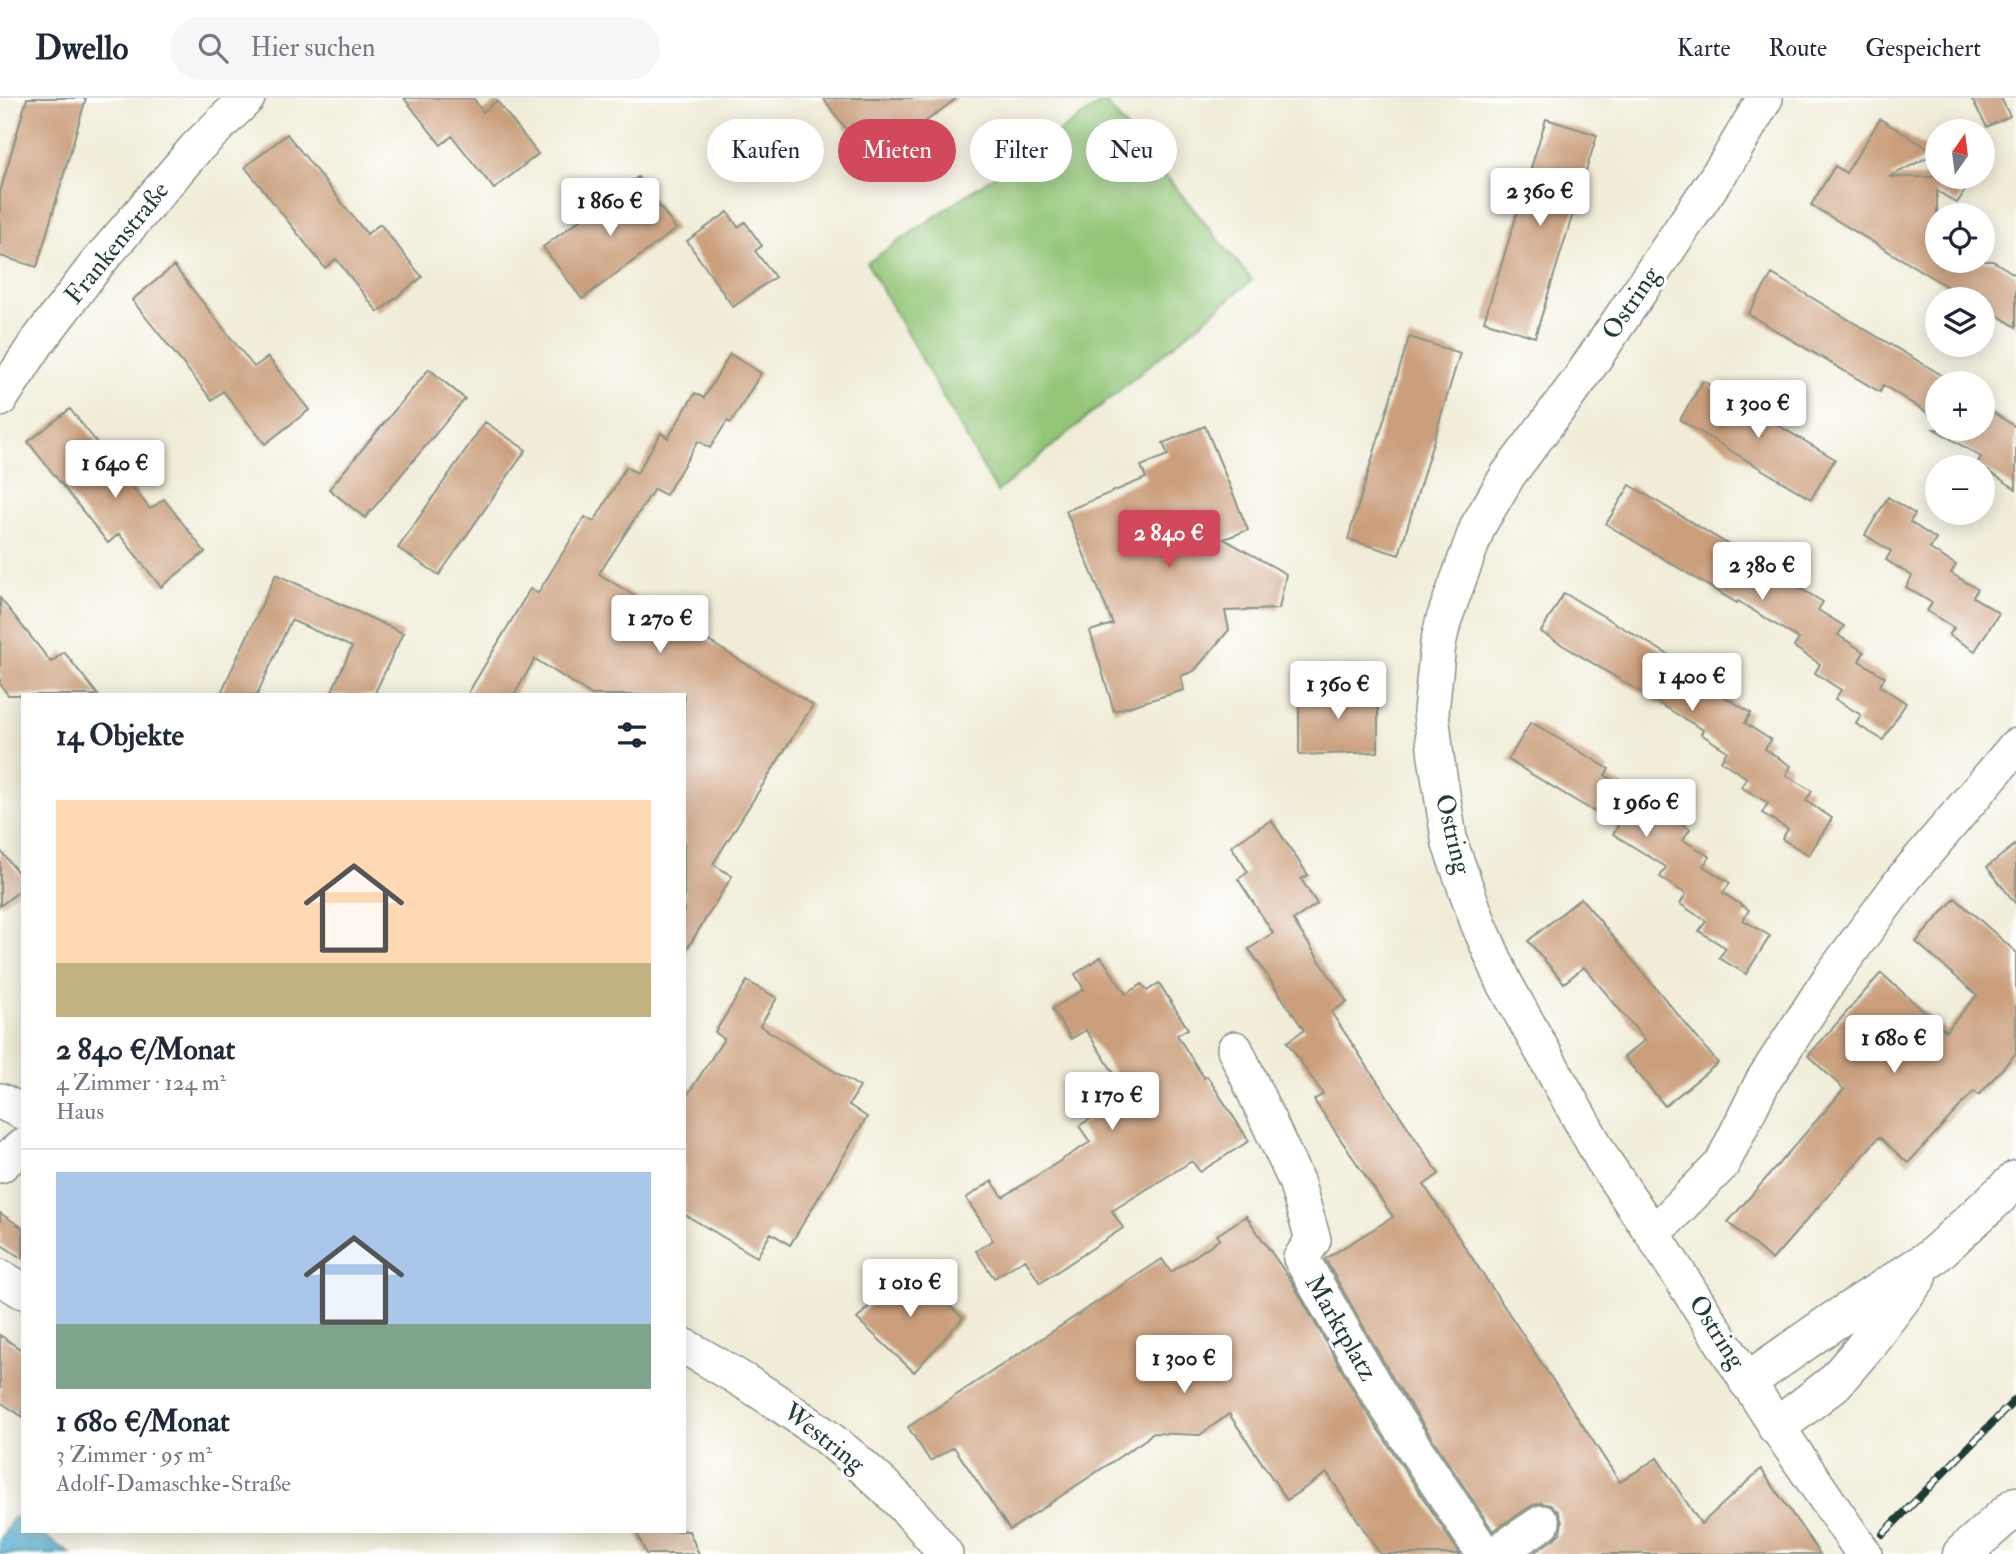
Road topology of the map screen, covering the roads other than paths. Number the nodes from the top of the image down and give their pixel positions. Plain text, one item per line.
1 (247, 98) edge
2 (1765, 98) edge
3 (0, 399) edge
4 (2016, 746) edge
5 (1235, 1049) dead end
6 (0, 1101) edge
7 (21, 1111) edge
8 (21, 1148) edge
9 (0, 1165) edge
10 (2016, 1180) edge
11 (1653, 1234) junction
12 (1931, 1258) junction
13 (0, 1277) edge
14 (21, 1290) edge
15 (686, 1347) edge
16 (1748, 1381) junction
17 (1777, 1427) junction
18 (2016, 1506) edge
19 (1542, 1523) dead end
20 (945, 1554) edge
21 (1484, 1554) edge
22 (1495, 1554) edge
23 (1864, 1554) edge
24 (1962, 1554) edge

1 - 3 street, Frankenstraße
2 - 11 street, Ostring
4 - 11 street
5 - 21 street, Marktplatz
6 - 7 street
8 - 9 street
10 - 12 main road
11 - 16 street, Ostring
12 - 16 main road
12 - 17 main road
13 - 14 street
15 - 20 street, Westring
16 - 17 street, Ostring
17 - 23 street, Ostring
18 - 24 main road
19 - 22 street

